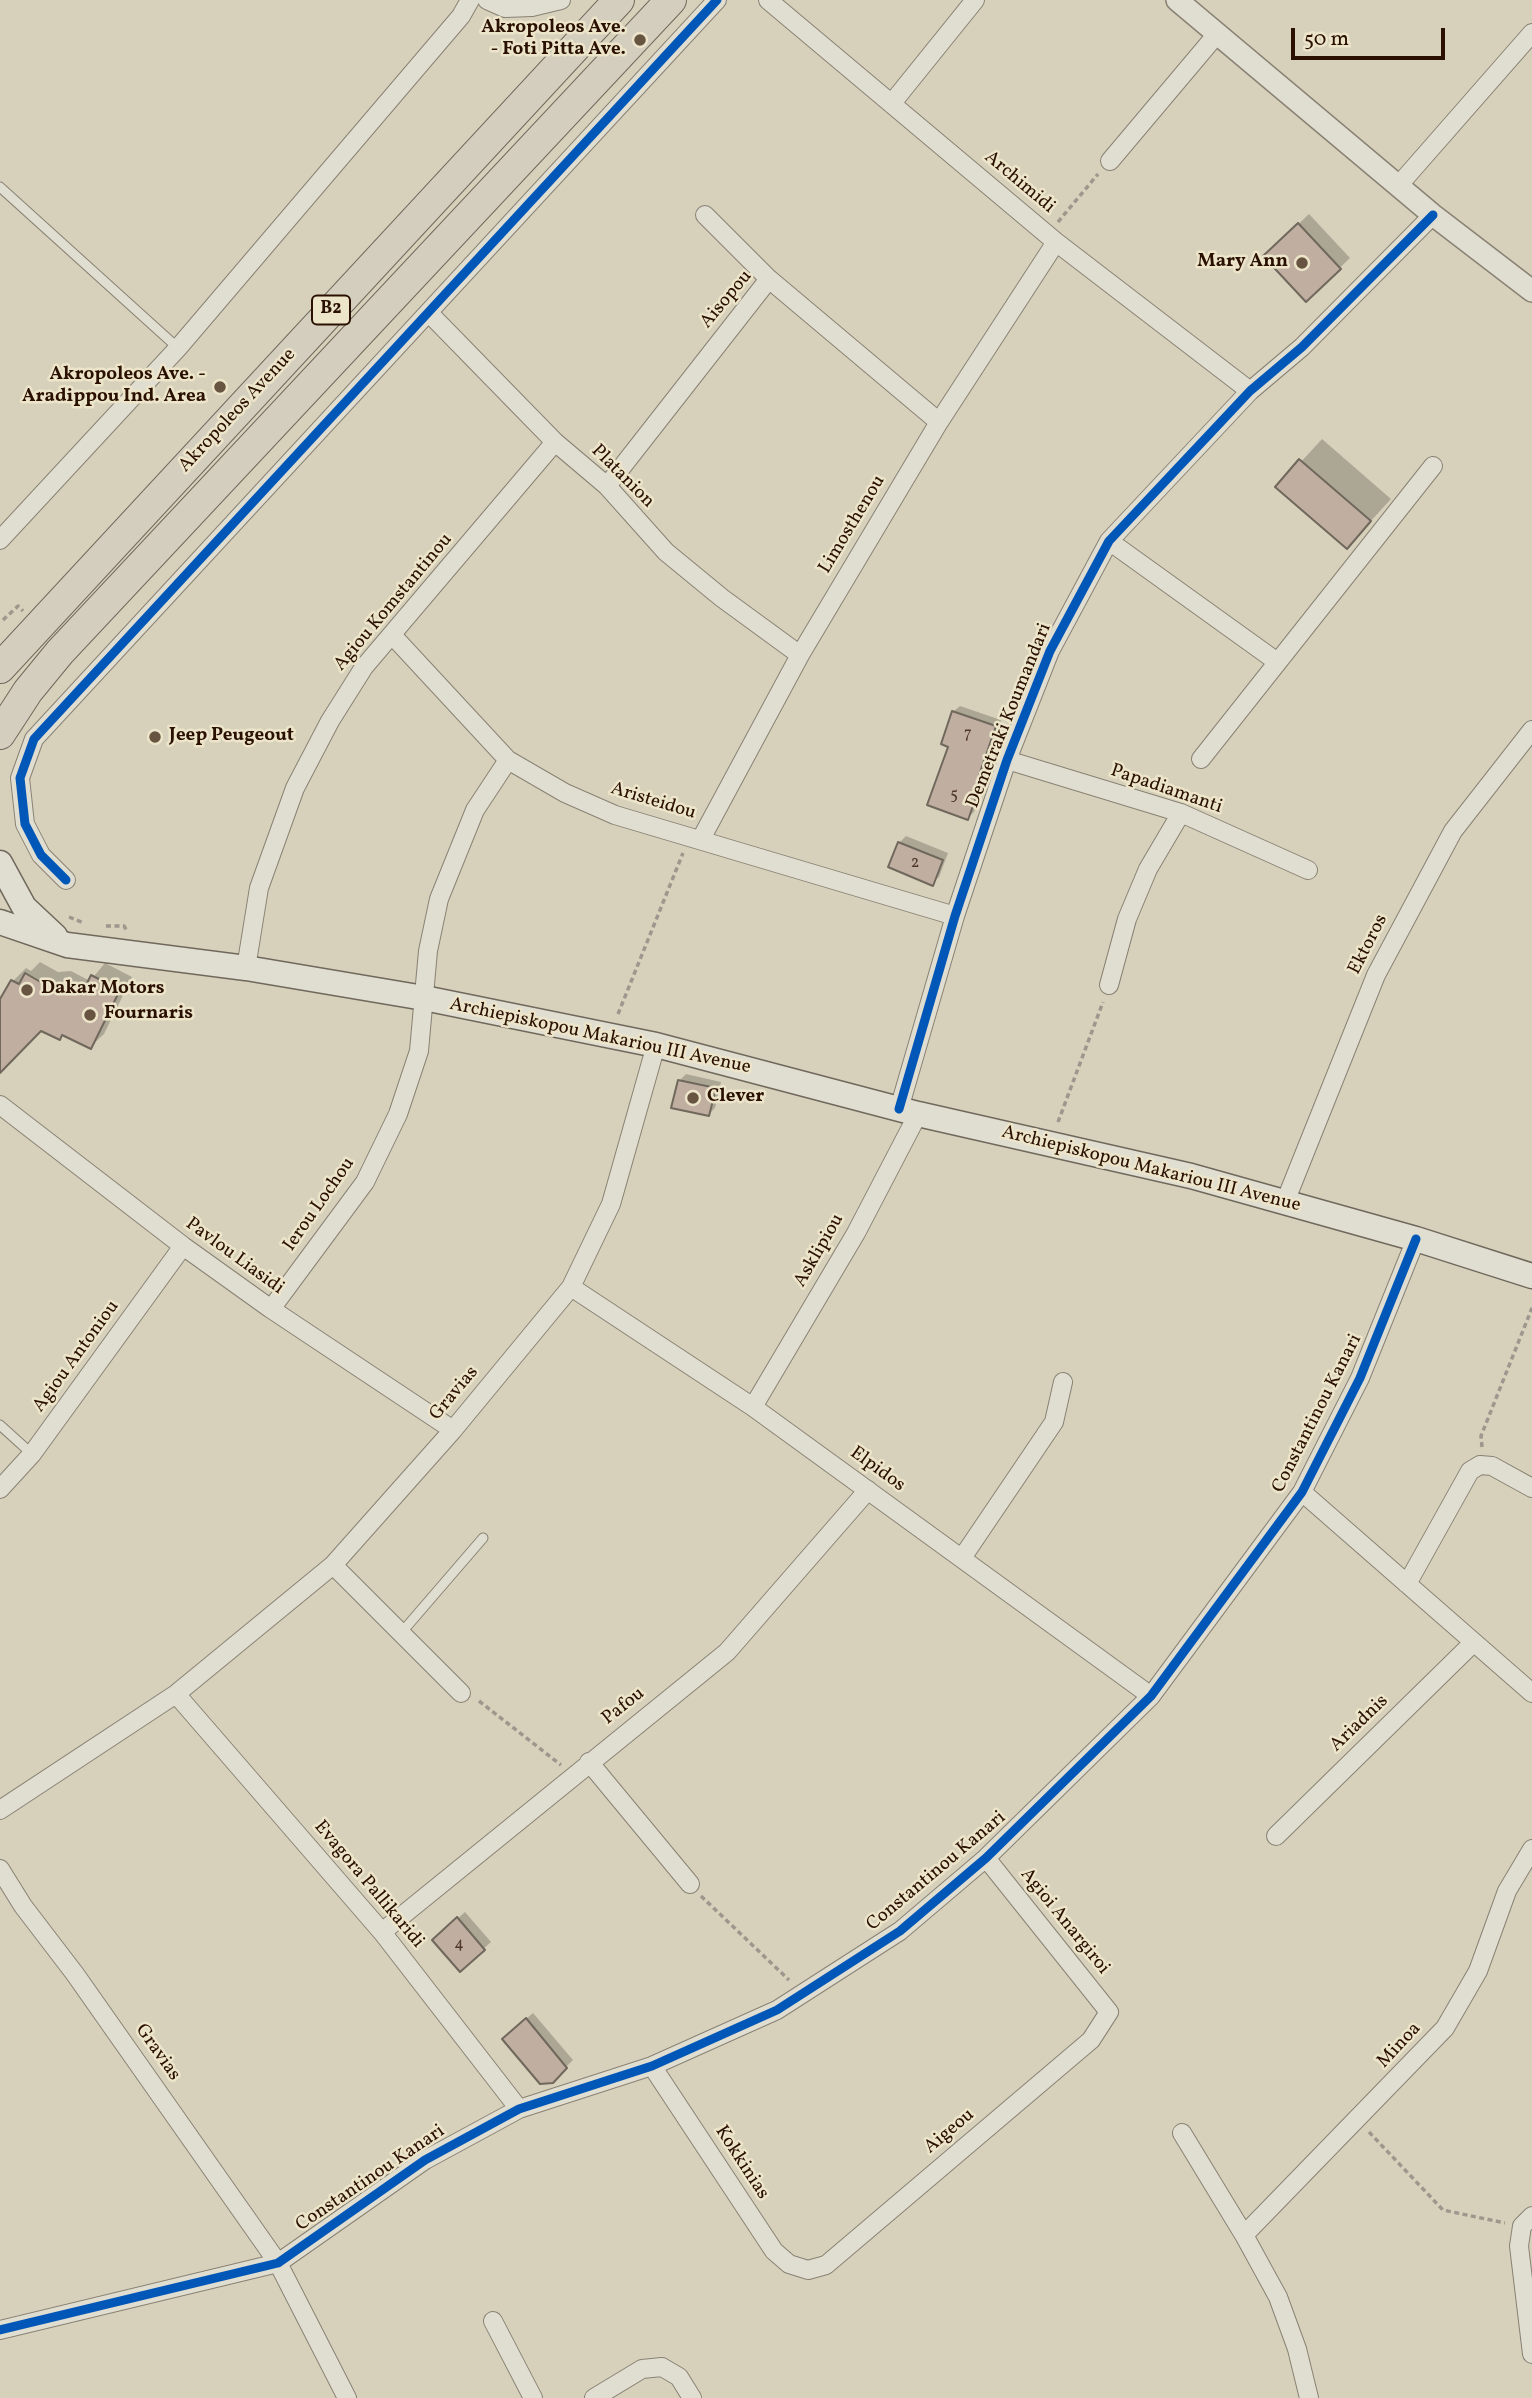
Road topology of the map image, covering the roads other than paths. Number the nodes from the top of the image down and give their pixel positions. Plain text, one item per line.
1 (470, 0) edge
2 (487, 0) edge
3 (561, 0) edge
4 (619, 0) edge
5 (671, 0) edge
6 (717, 0) edge
7 (768, 0) edge
8 (975, 0) edge
9 (1177, 0) edge
10 (1532, 33) edge
11 (1217, 34) junction
12 (892, 103) junction
13 (1110, 161) road end
14 (1398, 186) junction
15 (0, 187) edge
16 (705, 215) dead end
17 (1433, 215) junction
18 (1052, 238) junction
19 (769, 279) junction
20 (1532, 290) edge
21 (429, 313) junction
22 (178, 348) junction
23 (1250, 391) junction
24 (939, 422) junction
25 (555, 442) junction
26 (1433, 466) dead end
27 (607, 486) junction
28 (0, 540) edge
29 (1109, 541) junction
30 (393, 636) junction
31 (800, 655) junction
32 (1276, 661) junction
33 (0, 668) edge
34 (1532, 730) edge
35 (0, 734) edge
36 (1201, 759) dead end
37 (508, 760) junction
38 (1007, 760) junction
39 (1181, 813) junction
40 (695, 837) junction
41 (0, 863) edge
42 (1308, 870) dead end
43 (66, 880) dead end
44 (955, 916) junction
45 (0, 922) edge
46 (67, 945) junction
47 (246, 968) junction
48 (1109, 985) road end
49 (424, 998) junction
50 (656, 1045) junction
51 (0, 1105) edge
52 (909, 1111) junction
53 (1285, 1202) junction
54 (1416, 1239) junction
55 (183, 1246) junction
56 (1532, 1276) edge
57 (571, 1287) junction
58 (271, 1309) junction
59 (1063, 1382) dead end
60 (753, 1407) junction
61 (0, 1425) edge
62 (453, 1430) junction
63 (32, 1454) junction
64 (1532, 1488) edge
65 (0, 1489) edge
66 (868, 1490) junction
67 (1302, 1492) junction
68 (483, 1538) dead end
69 (962, 1558) junction
70 (333, 1565) junction
71 (1407, 1584) junction
72 (402, 1632) junction
73 (1473, 1643) junction
74 (461, 1693) road end
75 (1532, 1693) edge
76 (176, 1694) junction
77 (1152, 1696) junction
78 (589, 1762) junction
79 (0, 1810) edge
80 (1276, 1836) dead end
81 (1532, 1849) edge
82 (986, 1858) junction
83 (0, 1869) edge
84 (690, 1884) road end
85 (383, 1933) junction
86 (1109, 2012) joint
87 (652, 2066) junction
88 (519, 2109) junction
89 (1182, 2133) dead end
90 (1527, 2221) edge
91 (1244, 2235) junction
92 (278, 2263) junction
93 (808, 2270) joint
94 (493, 2321) dead end
95 (0, 2330) edge
96 (1532, 2354) edge
97 (347, 2398) edge
98 (533, 2398) edge
99 (594, 2398) edge
100 (692, 2398) edge
101 (1309, 2398) edge

1 - 22 street
2 - 3 street
4 - 33 highway, Akropoleos Avenue / B2
5 - 35 highway, Akropoleos Avenue / B2
6 - 21 street
7 - 12 street, Archimidi
8 - 12 street
9 - 11 street
10 - 14 street
11 - 13 street
11 - 14 street
12 - 18 street, Archimidi
14 - 17 street
15 - 22 lane
16 - 19 street
17 - 20 street
17 - 23 street, Demetraki Koumandari
18 - 23 street, Archimidi
18 - 24 street, Limosthenou
19 - 24 street, Aisopou
19 - 27 street, Aisopou
21 - 25 street, Platanion
21 - 43 street
22 - 28 street
23 - 29 street, Demetraki Koumandari
24 - 31 street, Limosthenou
25 - 27 street, Platanion
25 - 30 street, Agiou Komstantinou
26 - 32 street
27 - 31 street, Platanion
29 - 32 street
29 - 38 street, Demetraki Koumandari
30 - 37 street, Aristeidou
30 - 47 street, Agiou Komstantinou
31 - 40 street, Limosthenou
32 - 36 street
34 - 53 street, Ektoros
37 - 40 street, Aristeidou
37 - 49 street, Ierou Lochou
38 - 39 street, Papadiamanti
38 - 44 street, Demetraki Koumandari
39 - 42 street, Papadiamanti
39 - 48 street
40 - 44 street, Aristeidou
41 - 46 main road
44 - 52 street, Demetraki Koumandari
45 - 46 main road, Archiepiskopou Makariou III Avenue
46 - 47 main road, Archiepiskopou Makariou III Avenue
47 - 49 main road, Archiepiskopou Makariou III Avenue
49 - 50 main road, Archiepiskopou Makariou III Avenue
49 - 58 street, Ierou Lochou
50 - 52 main road, Archiepiskopou Makariou III Avenue
50 - 57 street, Gravias
51 - 55 street, Pavlou Liasidi
52 - 53 main road, Archiepiskopou Makariou III Avenue
52 - 60 street, Asklipiou
53 - 54 main road, Archiepiskopou Makariou III Avenue
54 - 56 main road, Archiepiskopou Makariou III Avenue
54 - 67 street, Constantinou Kanari
55 - 58 street, Pavlou Liasidi
55 - 63 street, Agiou Antoniou
57 - 60 street, Elpidos
57 - 62 street, Gravias
58 - 62 street, Pavlou Liasidi
59 - 69 street
60 - 66 street, Elpidos
61 - 63 lane
62 - 70 street, Gravias
63 - 65 street, Agiou Antoniou
64 - 71 street
66 - 69 street, Elpidos
66 - 78 street, Pafou
67 - 71 street
67 - 77 street, Constantinou Kanari
68 - 72 lane
69 - 77 street, Elpidos
70 - 72 street
70 - 76 street, Gravias
71 - 73 street
72 - 74 street
73 - 75 street
73 - 80 street, Ariadnis
76 - 79 street, Gravias
76 - 85 street, Evagora Pallikaridi
77 - 82 street, Constantinou Kanari
78 - 84 street
78 - 85 street, Pafou
81 - 91 street, Minoa
82 - 86 street, Agioi Anargiroi
82 - 87 street, Constantinou Kanari
83 - 92 street, Gravias
85 - 88 street, Evagora Pallikaridi
86 - 93 street, Aigeou
87 - 88 street, Constantinou Kanari
87 - 93 street, Kokkinias
88 - 92 street, Constantinou Kanari
89 - 91 street
90 - 96 street
91 - 101 street
92 - 95 street, Constantinou Kanari
92 - 97 street, Gravias
94 - 98 street
99 - 100 street

